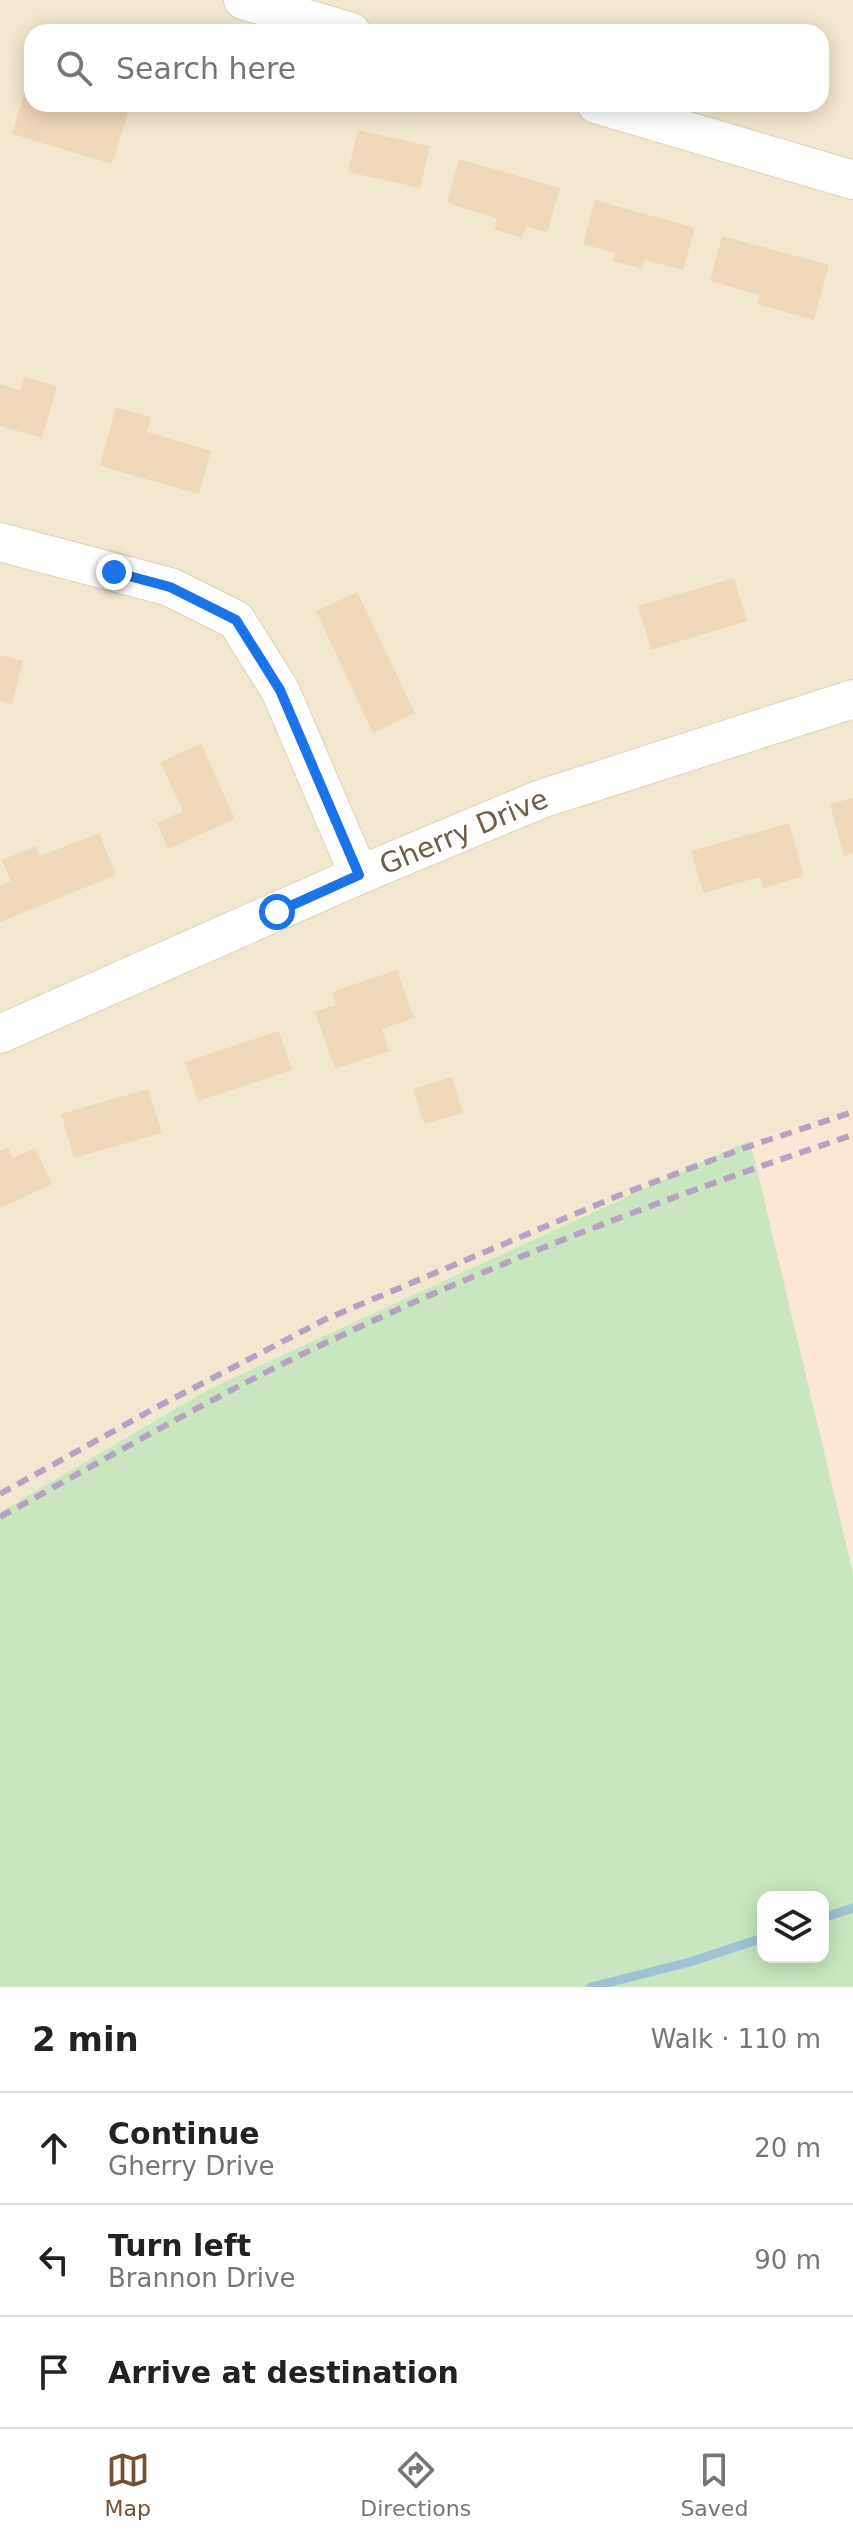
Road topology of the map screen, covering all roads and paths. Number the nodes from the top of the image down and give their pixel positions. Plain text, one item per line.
1 (243, 0) edge
2 (324, 24) edge
3 (623, 112) edge
4 (853, 180) edge
5 (0, 542) edge
6 (853, 699) edge
7 (359, 875) junction
8 (0, 1034) edge

1 - 2 street
3 - 4 street
5 - 7 street
6 - 7 street, Gherry Drive
7 - 8 street, Gherry Drive

